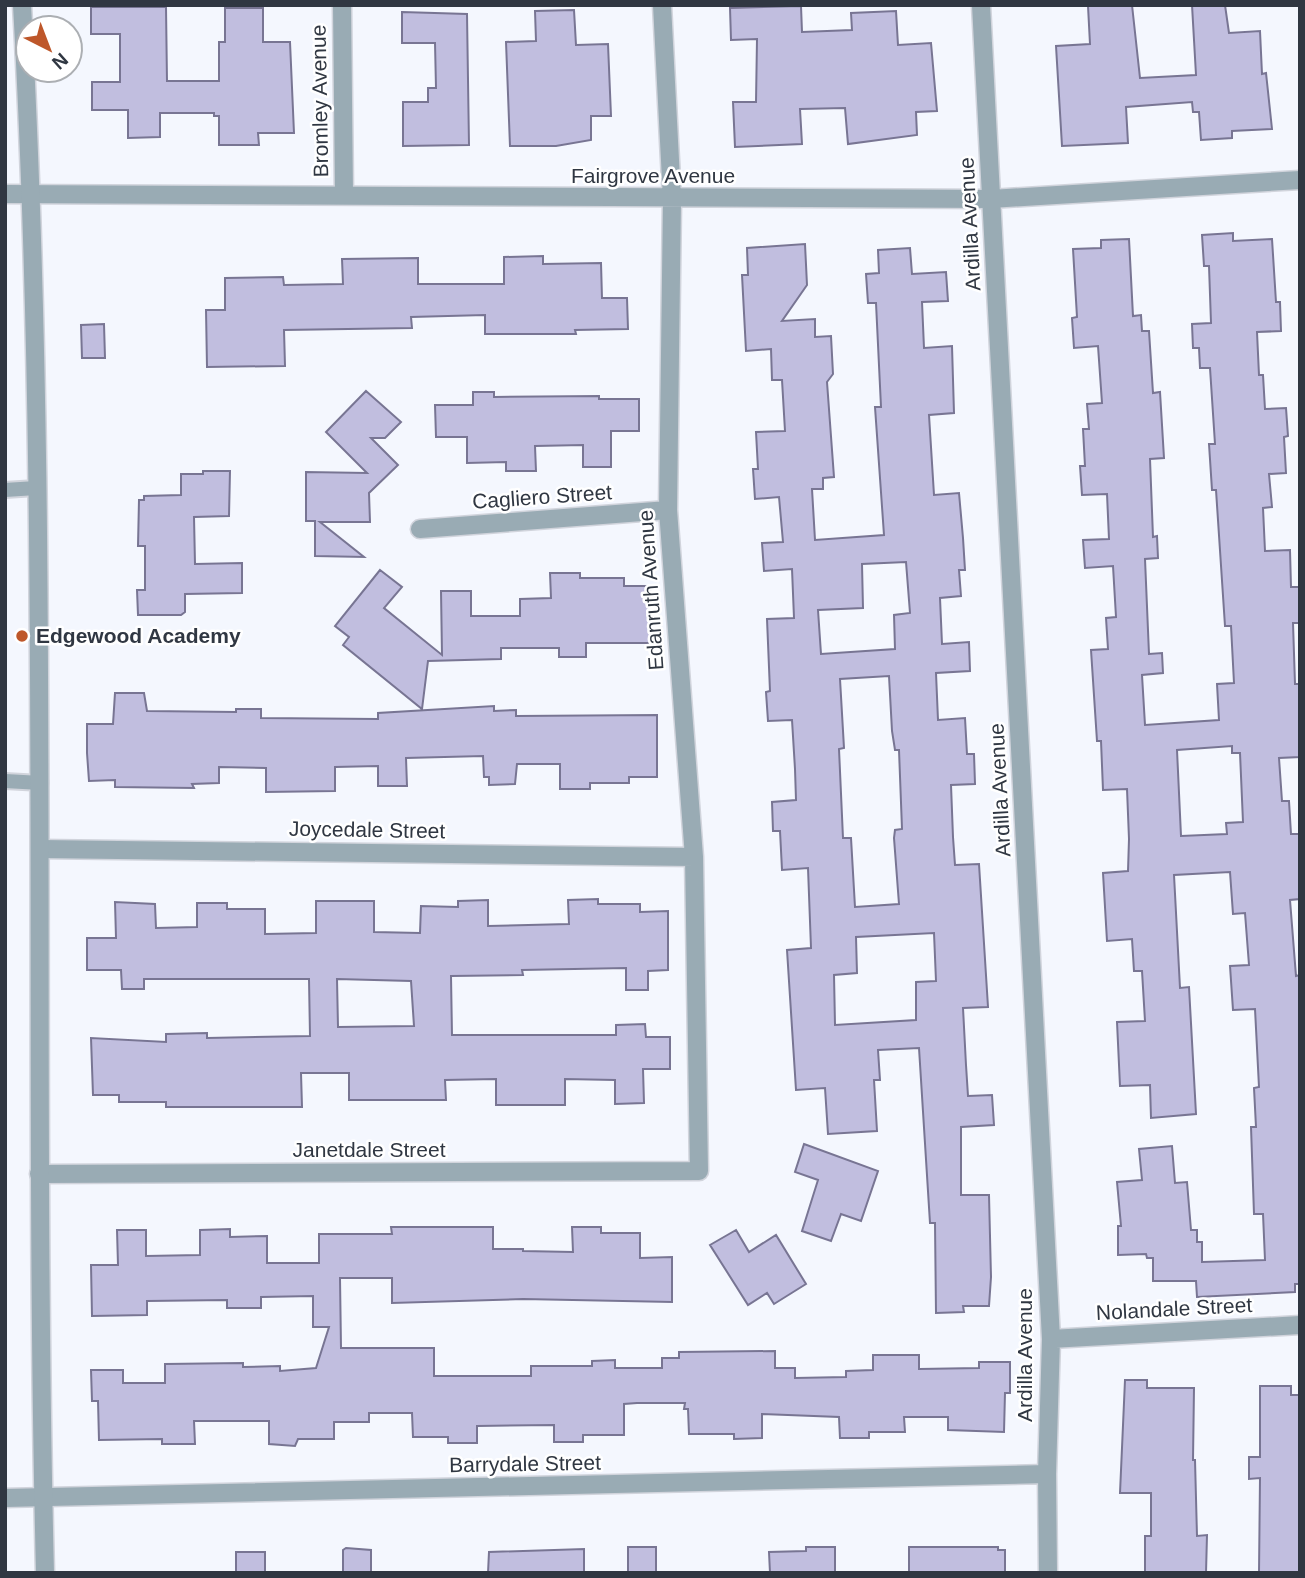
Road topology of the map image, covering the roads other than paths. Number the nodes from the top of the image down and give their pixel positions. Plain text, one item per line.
1 (22, 5) edge
2 (342, 5) edge
3 (662, 5) edge
4 (981, 5) edge
5 (1300, 180) edge
6 (32, 192) junction
7 (5, 194) edge
8 (344, 195) junction
9 (673, 199) junction
10 (991, 199) junction
11 (36, 488) junction
12 (5, 490) edge
13 (667, 510) junction
14 (420, 529) dead end
15 (5, 781) edge
16 (41, 783) junction
17 (40, 849) junction
18 (694, 857) junction
19 (699, 1171) joint
20 (39, 1174) junction
21 (1300, 1325) edge
22 (1051, 1339) junction
23 (1046, 1474) junction
24 (5, 1498) edge
25 (43, 1498) junction
26 (45, 1573) edge
27 (1048, 1573) edge

1 - 6 street
2 - 8 street, Bromley Avenue
3 - 9 street, Edanruth Avenue
4 - 10 street, Ardilla Avenue
5 - 10 street, Fairgrove Avenue
6 - 7 street, Fairgrove Avenue
6 - 8 street, Fairgrove Avenue
6 - 11 street
8 - 9 street, Fairgrove Avenue
9 - 10 street, Fairgrove Avenue
9 - 13 street, Edanruth Avenue
10 - 22 street, Ardilla Avenue
11 - 12 lane
11 - 16 street
13 - 14 street, Cagliero Street
13 - 18 street, Edanruth Avenue
15 - 16 lane
16 - 17 street
17 - 18 street, Joycedale Street
17 - 20 street
18 - 19 street, Edanruth Avenue
19 - 20 street, Janetdale Street
20 - 25 street
21 - 22 street, Nolandale Street
22 - 23 street, Ardilla Avenue
23 - 25 street, Barrydale Street
23 - 27 street, Ardilla Avenue
24 - 25 street, Barrydale Street
25 - 26 street

